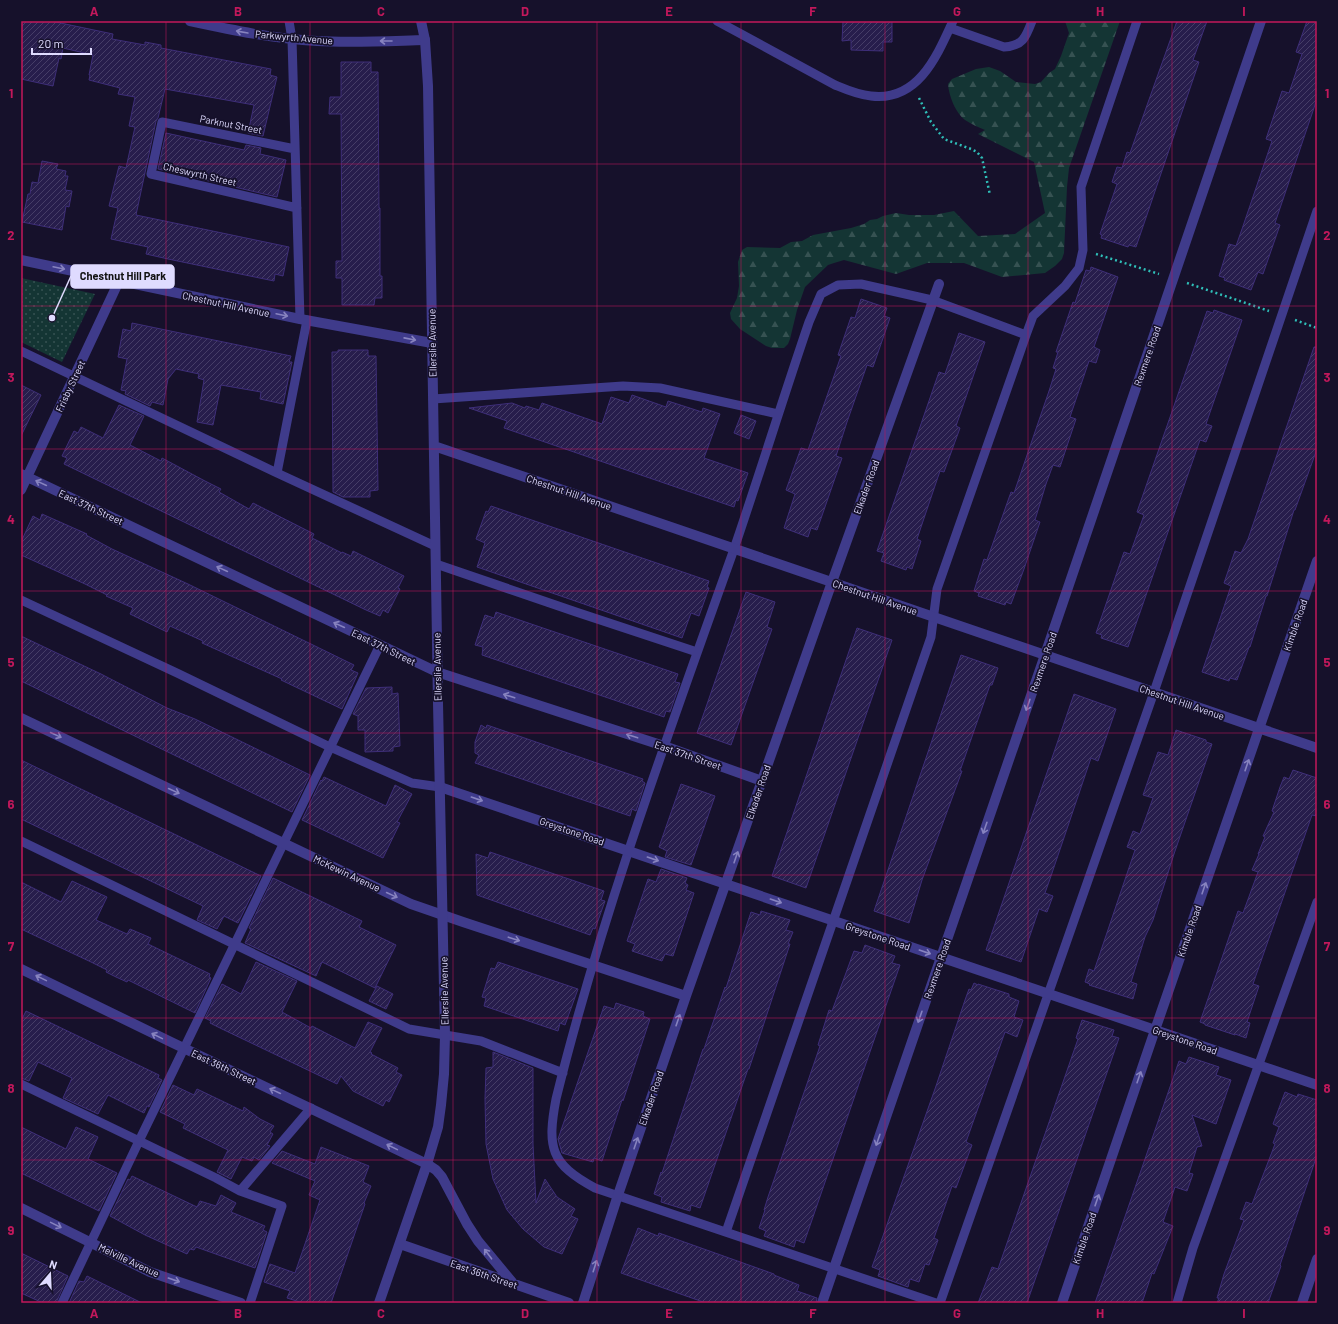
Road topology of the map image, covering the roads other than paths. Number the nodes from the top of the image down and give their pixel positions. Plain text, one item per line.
1 (190, 21) edge
2 (289, 21) edge
3 (421, 21) edge
4 (717, 21) edge
5 (1032, 21) edge
6 (1137, 21) edge
7 (1261, 21) edge
8 (951, 25) edge
9 (292, 39) junction
10 (425, 40) junction
11 (162, 122) joint
12 (295, 149) junction
13 (297, 208) junction
14 (1317, 211) edge
15 (21, 260) edge
16 (119, 281) junction
17 (939, 284) dead end
18 (932, 300) junction
19 (303, 319) junction
20 (1026, 335) junction
21 (432, 343) junction
22 (21, 351) edge
23 (74, 376) junction
24 (433, 398) junction
25 (778, 414) junction
26 (434, 446) junction
27 (277, 473) junction
28 (24, 475) edge
29 (21, 490) edge
30 (435, 546) junction
31 (734, 548) junction
32 (1317, 560) edge
33 (436, 564) junction
34 (832, 582) junction
35 (21, 600) edge
36 (933, 617) junction
37 (380, 645) junction
38 (697, 652) junction
39 (1045, 655) junction
40 (437, 672) junction
41 (1154, 692) junction
42 (21, 718) edge
43 (1259, 728) junction
44 (664, 746) junction
45 (330, 747) junction
46 (1317, 748) edge
47 (762, 781) junction
48 (440, 787) junction
49 (21, 841) edge
50 (284, 843) junction
51 (629, 851) junction
52 (726, 884) junction
53 (1317, 902) edge
54 (442, 915) junction
55 (833, 920) junction
56 (234, 945) junction
57 (941, 957) junction
58 (592, 965) junction
59 (21, 969) edge
60 (1049, 994) junction
61 (686, 996) junction
62 (1155, 1030) junction
63 (445, 1036) junction
64 (184, 1048) junction
65 (1259, 1065) junction
66 (562, 1073) junction
67 (21, 1084) edge
68 (1317, 1085) edge
69 (311, 1108) junction
70 (139, 1141) junction
71 (427, 1164) junction
72 (240, 1191) junction
73 (618, 1195) junction
74 (21, 1208) edge
75 (726, 1232) junction
76 (90, 1242) junction
77 (400, 1244) junction
78 (1317, 1259) edge
79 (834, 1268) junction
80 (513, 1284) junction
81 (62, 1303) edge
82 (241, 1303) edge
83 (250, 1303) edge
84 (380, 1303) edge
85 (569, 1303) edge
86 (583, 1303) edge
87 (822, 1303) edge
88 (936, 1303) edge
89 (940, 1303) edge
90 (1062, 1303) edge
91 (1177, 1303) edge
92 (1302, 1303) edge

9 -> 1 street, Parkwyrth Avenue
2 - 9 lane
3 - 10 street, Ellerslie Avenue
4 - 8 lane
5 - 8 lane
6 - 20 lane
7 - 39 street, Rexmere Road
10 -> 9 street, Parkwyrth Avenue
9 - 12 lane
10 - 21 street, Ellerslie Avenue
11 - 12 lane, Parknut Street
11 - 13 lane, Cheswyrth Street
12 - 13 lane
13 - 19 lane
14 - 41 lane
15 -> 16 street, Chestnut Hill Avenue
16 -> 19 street, Chestnut Hill Avenue
16 - 23 street, Frisby Street
17 - 18 street, Elkader Road
18 - 20 lane
18 - 25 lane
18 - 34 street, Elkader Road
19 -> 21 street, Chestnut Hill Avenue
19 - 27 lane
20 - 36 lane
21 - 24 street, Ellerslie Avenue
22 - 23 lane
23 - 27 lane
23 - 28 street, Frisby Street
24 - 25 lane
24 - 26 street, Ellerslie Avenue
25 - 31 lane
26 - 30 street, Ellerslie Avenue
26 - 31 street, Chestnut Hill Avenue
27 - 30 lane
28 - 29 street, Frisby Street
37 -> 28 street, East 37th Street
30 - 33 street, Ellerslie Avenue
31 - 34 street, Chestnut Hill Avenue
31 - 38 lane
32 - 43 street, Kimble Road
33 - 38 lane
33 - 40 street, Ellerslie Avenue
34 - 36 street, Chestnut Hill Avenue
34 - 47 street, Elkader Road
35 - 45 lane
36 - 39 street, Chestnut Hill Avenue
36 - 55 lane
37 - 40 street, East 37th Street
37 - 45 lane
38 - 44 lane
39 - 41 street, Chestnut Hill Avenue
39 -> 57 street, Rexmere Road
44 -> 40 street, East 37th Street
40 - 48 street, Ellerslie Avenue
41 - 43 street, Chestnut Hill Avenue
41 - 60 lane
42 -> 50 street, McKewin Avenue
43 - 46 street, Chestnut Hill Avenue
62 -> 43 street, Kimble Road
44 - 47 street, East 37th Street
44 - 51 lane
45 - 48 lane
45 - 50 lane
52 -> 47 street, Elkader Road
48 -> 51 street, Greystone Road
48 - 54 street, Ellerslie Avenue
49 - 56 lane
50 -> 54 street, McKewin Avenue
50 - 56 lane
51 -> 52 street, Greystone Road
51 - 58 lane
52 -> 55 street, Greystone Road
52 - 61 street, Elkader Road
53 - 65 lane
54 -> 58 street, McKewin Avenue
54 - 63 street, Ellerslie Avenue
55 -> 57 street, Greystone Road
55 - 75 lane
56 - 63 lane
56 - 64 lane
57 - 60 street, Greystone Road
57 -> 79 street, Rexmere Road
58 - 61 street, McKewin Avenue
58 - 66 lane
64 -> 59 street, East 36th Street
60 - 62 street, Greystone Road
60 - 89 lane
73 -> 61 street, Elkader Road
62 - 65 street, Greystone Road
90 -> 62 street, Kimble Road
63 - 66 lane
63 - 71 street, Ellerslie Avenue
69 -> 64 street, East 36th Street
64 - 70 lane
65 - 68 street, Greystone Road
65 - 91 lane
66 - 73 lane
67 - 70 lane
71 -> 69 street, East 36th Street
69 - 72 lane
70 - 72 lane
70 - 76 lane
71 - 77 street, Ellerslie Avenue
80 -> 71 street, East 36th Street
72 - 83 lane
73 - 75 lane
86 -> 73 street, Elkader Road
74 -> 76 street, Melville Avenue
75 - 79 lane
76 - 81 lane
76 -> 82 street, Melville Avenue
77 - 80 street, East 36th Street
77 - 84 street, Ellerslie Avenue
78 - 92 street
79 - 87 street, Rexmere Road
79 - 88 lane
80 - 85 street, East 36th Street

